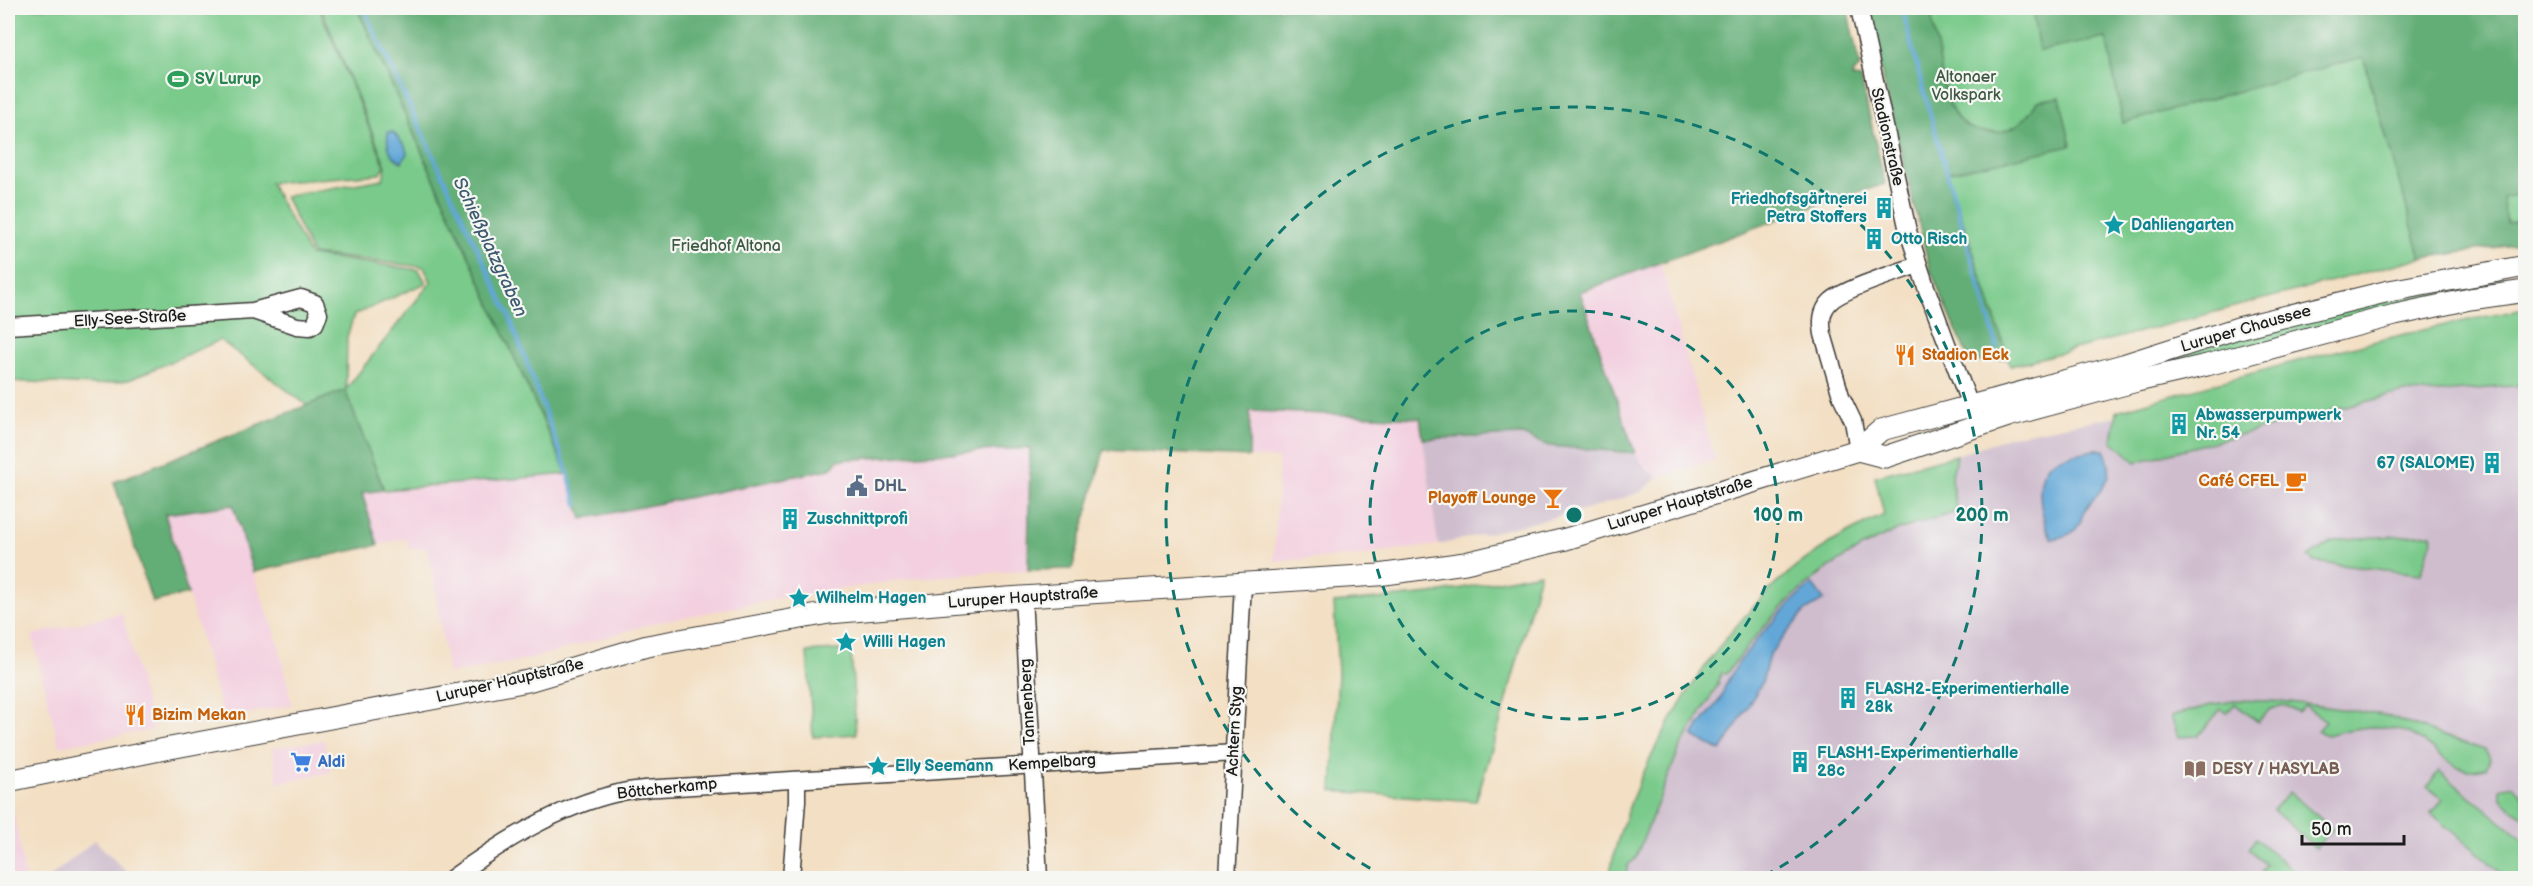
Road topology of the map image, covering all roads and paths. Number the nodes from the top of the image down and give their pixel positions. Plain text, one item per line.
1 (1859, 8) edge
2 (1918, 265) junction
3 (2526, 266) edge
4 (2526, 291) edge
5 (253, 311) dead end
6 (8, 326) edge
7 (1970, 405) junction
8 (1978, 427) junction
9 (1858, 450) junction
10 (1243, 584) junction
11 (1023, 597) junction
12 (1235, 753) junction
13 (1032, 764) junction
14 (80, 767) junction
15 (8, 769) edge
16 (797, 780) junction
17 (8, 781) edge
18 (452, 879) edge
19 (791, 879) edge
20 (1039, 879) edge
21 (1227, 879) edge

1 - 2 street, Stadionstraße
2 - 7 street, Stadionstraße
2 - 9 street
3 - 7 main road, Luruper Chaussee
4 - 8 main road, Luruper Chaussee
5 - 6 street, Elly-See-Straße
7 - 8 street, Stadionstraße
7 - 9 main road, Luruper Hauptstraße
8 - 9 main road, Luruper Hauptstraße
9 - 10 main road, Luruper Hauptstraße
10 - 11 main road, Luruper Hauptstraße
10 - 12 street, Achtern Styg
11 - 13 street, Tannenberg
11 - 14 main road, Luruper Hauptstraße
12 - 13 street, Kempelbarg
12 - 21 street, Achtern Styg
13 - 16 street, Kempelbarg
13 - 20 street, Tannenberg
14 - 15 main road, Luruper Hauptstraße
14 - 17 main road, Luruper Hauptstraße
16 - 18 street, Böttcherkamp
16 - 19 street

